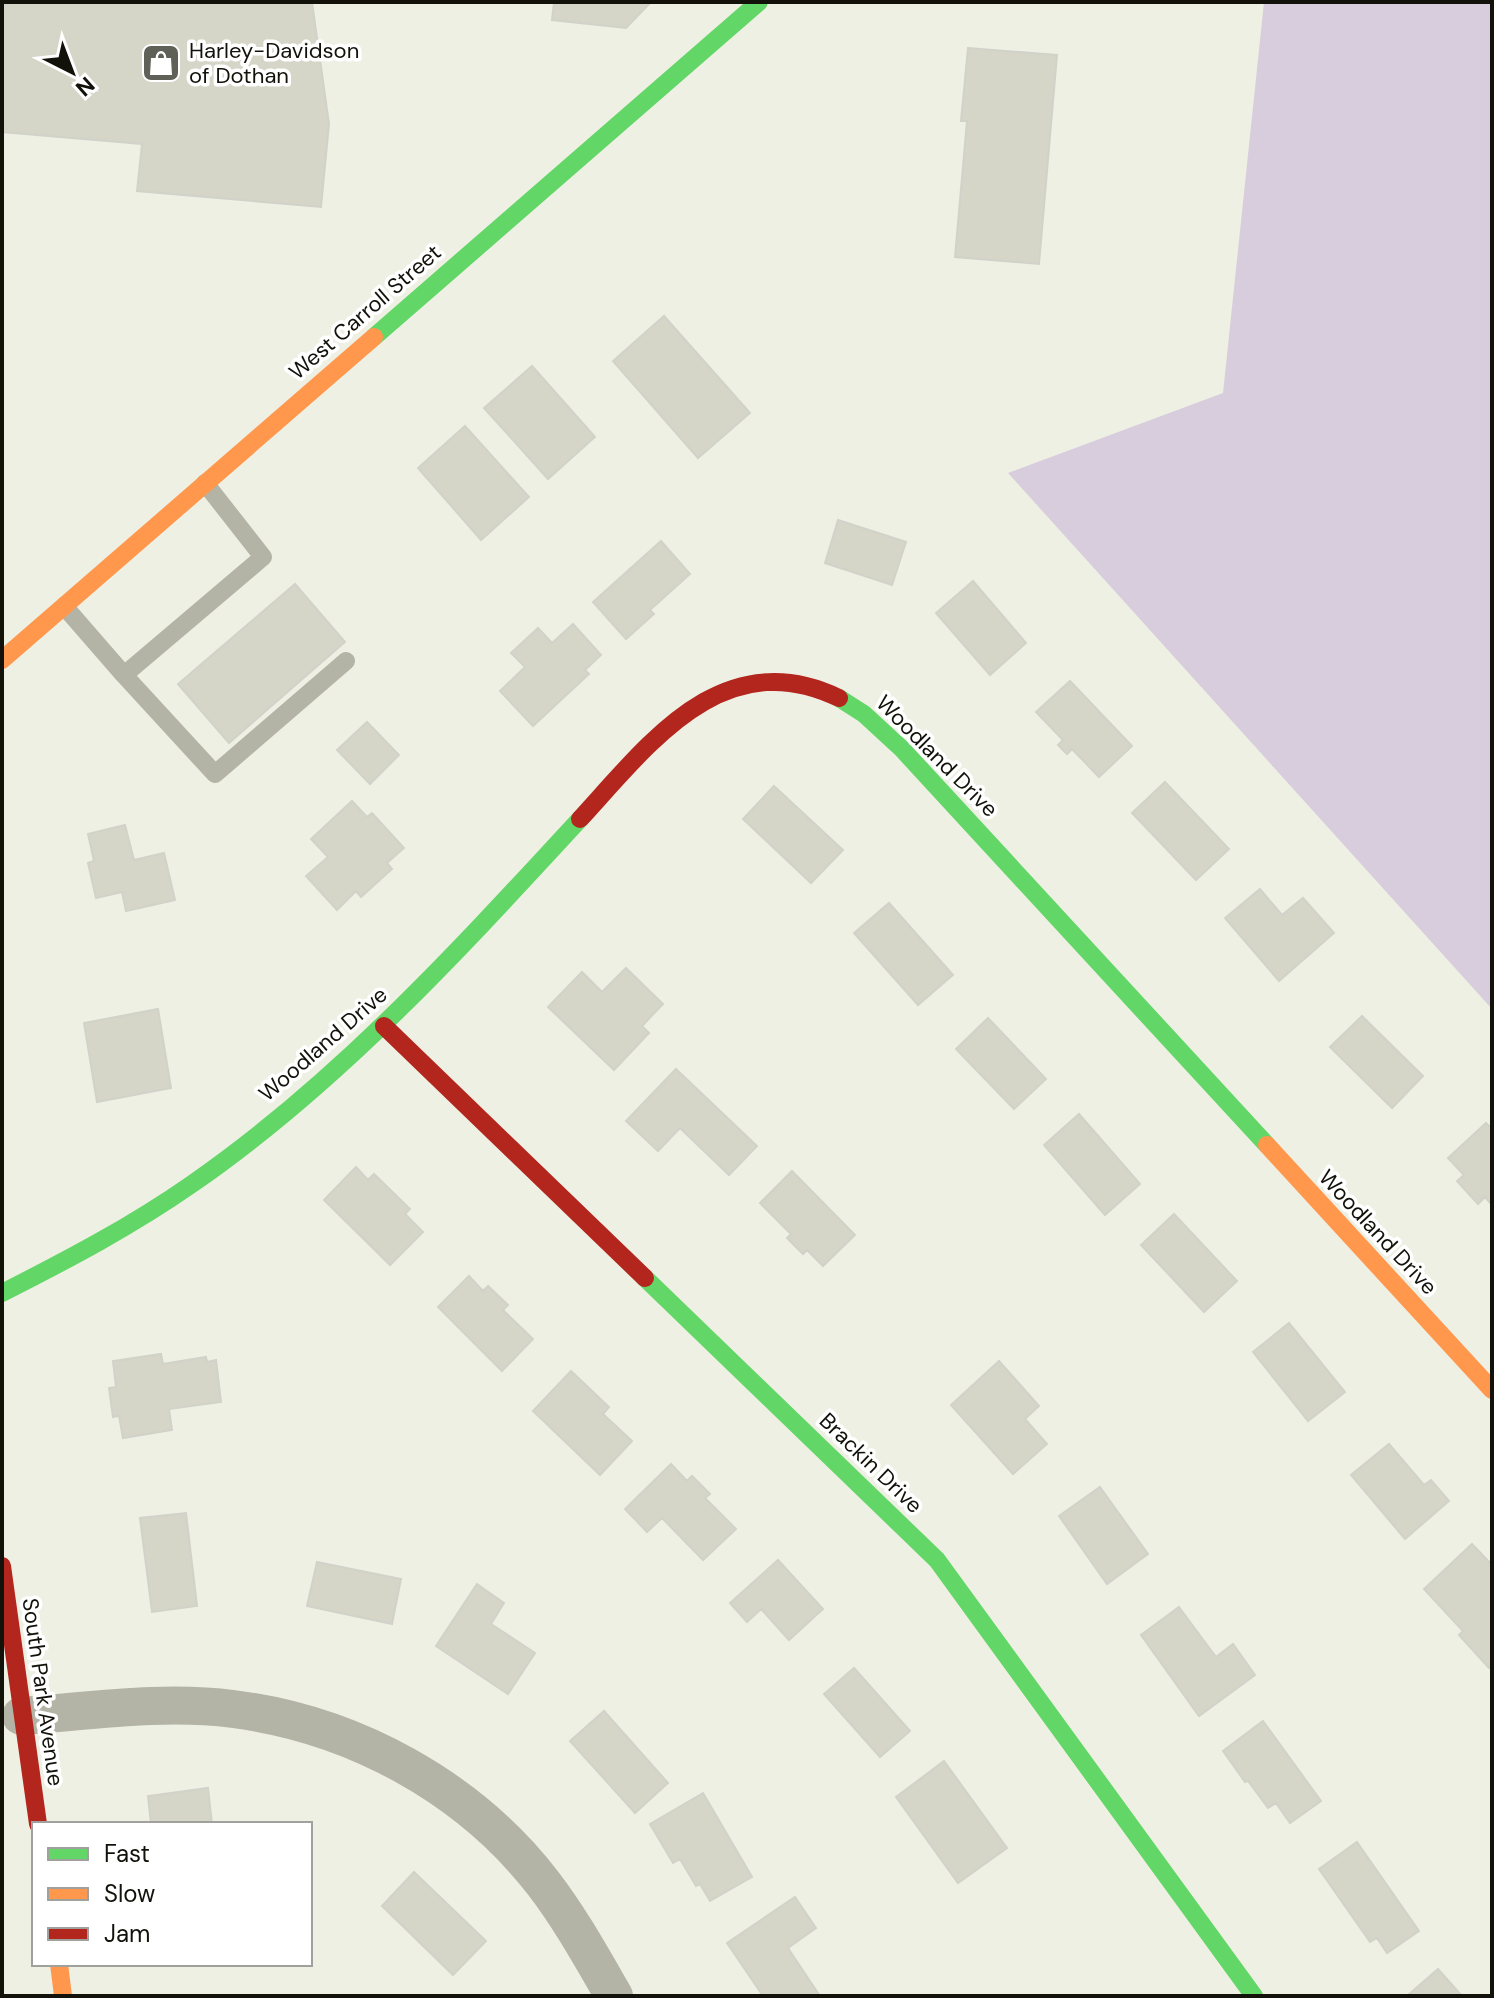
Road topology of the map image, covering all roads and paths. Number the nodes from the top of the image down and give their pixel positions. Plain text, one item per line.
1 (759, 2) edge
2 (205, 483) junction
3 (64, 606) junction
4 (2, 660) edge
5 (346, 661) dead end
6 (124, 675) junction
7 (384, 1026) junction
8 (2, 1293) edge
9 (1492, 1390) edge
10 (2, 1566) edge
11 (21, 1716) junction
12 (38, 1822) edge
13 (59, 1966) edge
14 (63, 1996) edge
15 (614, 1996) edge
16 (1254, 1996) edge

1 - 2 street, West Carroll Street
2 - 3 street, West Carroll Street
2 - 6 lane
3 - 4 street, West Carroll Street
3 - 6 lane
5 - 6 lane
7 - 8 street, Woodland Drive
7 - 9 street, Woodland Drive
7 - 16 street, Brackin Drive
10 - 11 street, South Park Avenue
11 - 12 street, South Park Avenue
11 - 15 street
13 - 14 street

